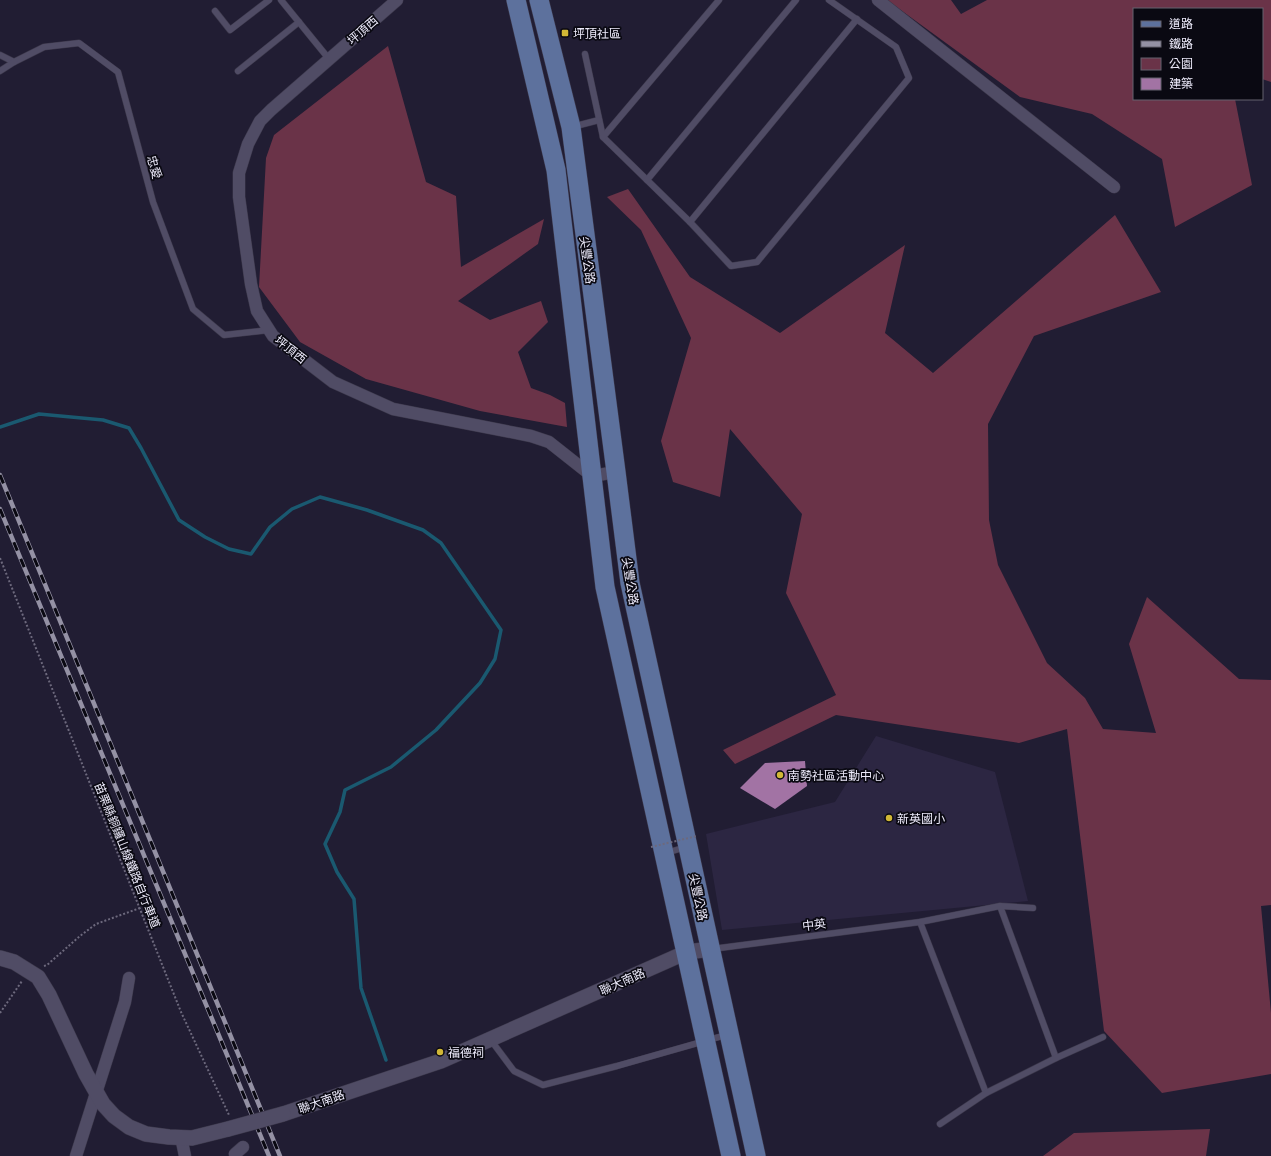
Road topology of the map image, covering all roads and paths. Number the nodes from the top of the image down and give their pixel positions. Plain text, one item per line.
1 (269, 0) edge
2 (281, 0) edge
3 (397, 0) edge
4 (516, 0) edge
5 (539, 0) edge
6 (718, 0) edge
7 (796, 0) edge
8 (829, 0) edge
9 (878, 0) edge
10 (215, 11) dead end
11 (857, 20) junction
12 (299, 22) junction
13 (585, 54) dead end
14 (0, 55) edge
15 (329, 59) junction
16 (14, 62) junction
17 (0, 71) edge
18 (238, 71) dead end
19 (599, 120) junction
20 (571, 127) junction
21 (603, 137) junction
22 (647, 180) junction
23 (1114, 187) dead end
24 (690, 222) junction
25 (269, 330) junction
26 (616, 472) junction
27 (592, 476) junction
28 (0, 558) edge
29 (692, 841) junction
30 (658, 850) junction
31 (1000, 906) junction
32 (140, 908) junction
33 (1033, 908) dead end
34 (920, 922) junction
35 (711, 949) junction
36 (687, 952) junction
37 (0, 958) edge
38 (28, 971) junction
39 (129, 978) dead end
40 (0, 1013) edge
41 (730, 1034) junction
42 (1103, 1037) dead end
43 (490, 1039) junction
44 (706, 1041) junction
45 (1056, 1058) junction
46 (97, 1092) junction
47 (986, 1093) junction
48 (229, 1124) junction
49 (940, 1124) dead end
50 (181, 1137) junction
51 (76, 1156) edge
52 (185, 1156) edge
53 (731, 1156) edge
54 (756, 1156) edge

1 - 10 lane
2 - 12 lane
3 - 15 street, 坪頂西
4 - 27 main road, 尖豐公路
5 - 20 main road, 尖豐公路
6 - 21 lane
7 - 22 lane
8 - 11 lane
9 - 23 street
11 - 24 lane
11 - 24 lane
12 - 15 lane
12 - 18 lane
13 - 19 lane
14 - 16 lane
15 - 25 street, 坪頂西
16 - 17 lane, 忠愛
16 - 25 lane, 忠愛
19 - 20 lane
19 - 21 lane
20 - 26 main road, 尖豐公路
21 - 22 lane
22 - 24 lane
25 - 27 street, 坪頂西
26 - 27 street
26 - 29 main road, 尖豐公路
27 - 30 main road, 尖豐公路
28 - 32 path, 苗栗縣銅鑼山線鐵路自行車道
29 - 30 lane
29 - 30 path, bridge
29 - 35 main road, 尖豐公路
30 - 36 main road, 尖豐公路
31 - 33 lane, 中英
31 - 34 lane, 中英
31 - 45 lane
32 - 38 path
32 - 48 path, 苗栗縣銅鑼山線鐵路自行車道
34 - 35 lane, 中英
34 - 47 lane
35 - 36 street, 聯大南路
35 - 41 main road, 尖豐公路
36 - 43 street, 聯大南路
36 - 44 main road, 尖豐公路
37 - 38 street, 聯大南路
38 - 40 path
38 - 46 street, 聯大南路
39 - 46 street
41 - 44 lane
41 - 54 main road, 尖豐公路
42 - 45 lane
43 - 44 lane
43 - 48 street, 聯大南路, bridge
44 - 53 main road, 尖豐公路
45 - 47 lane
46 - 50 street, 聯大南路
46 - 51 street
47 - 49 lane
48 - 50 street, 聯大南路
50 - 52 street

